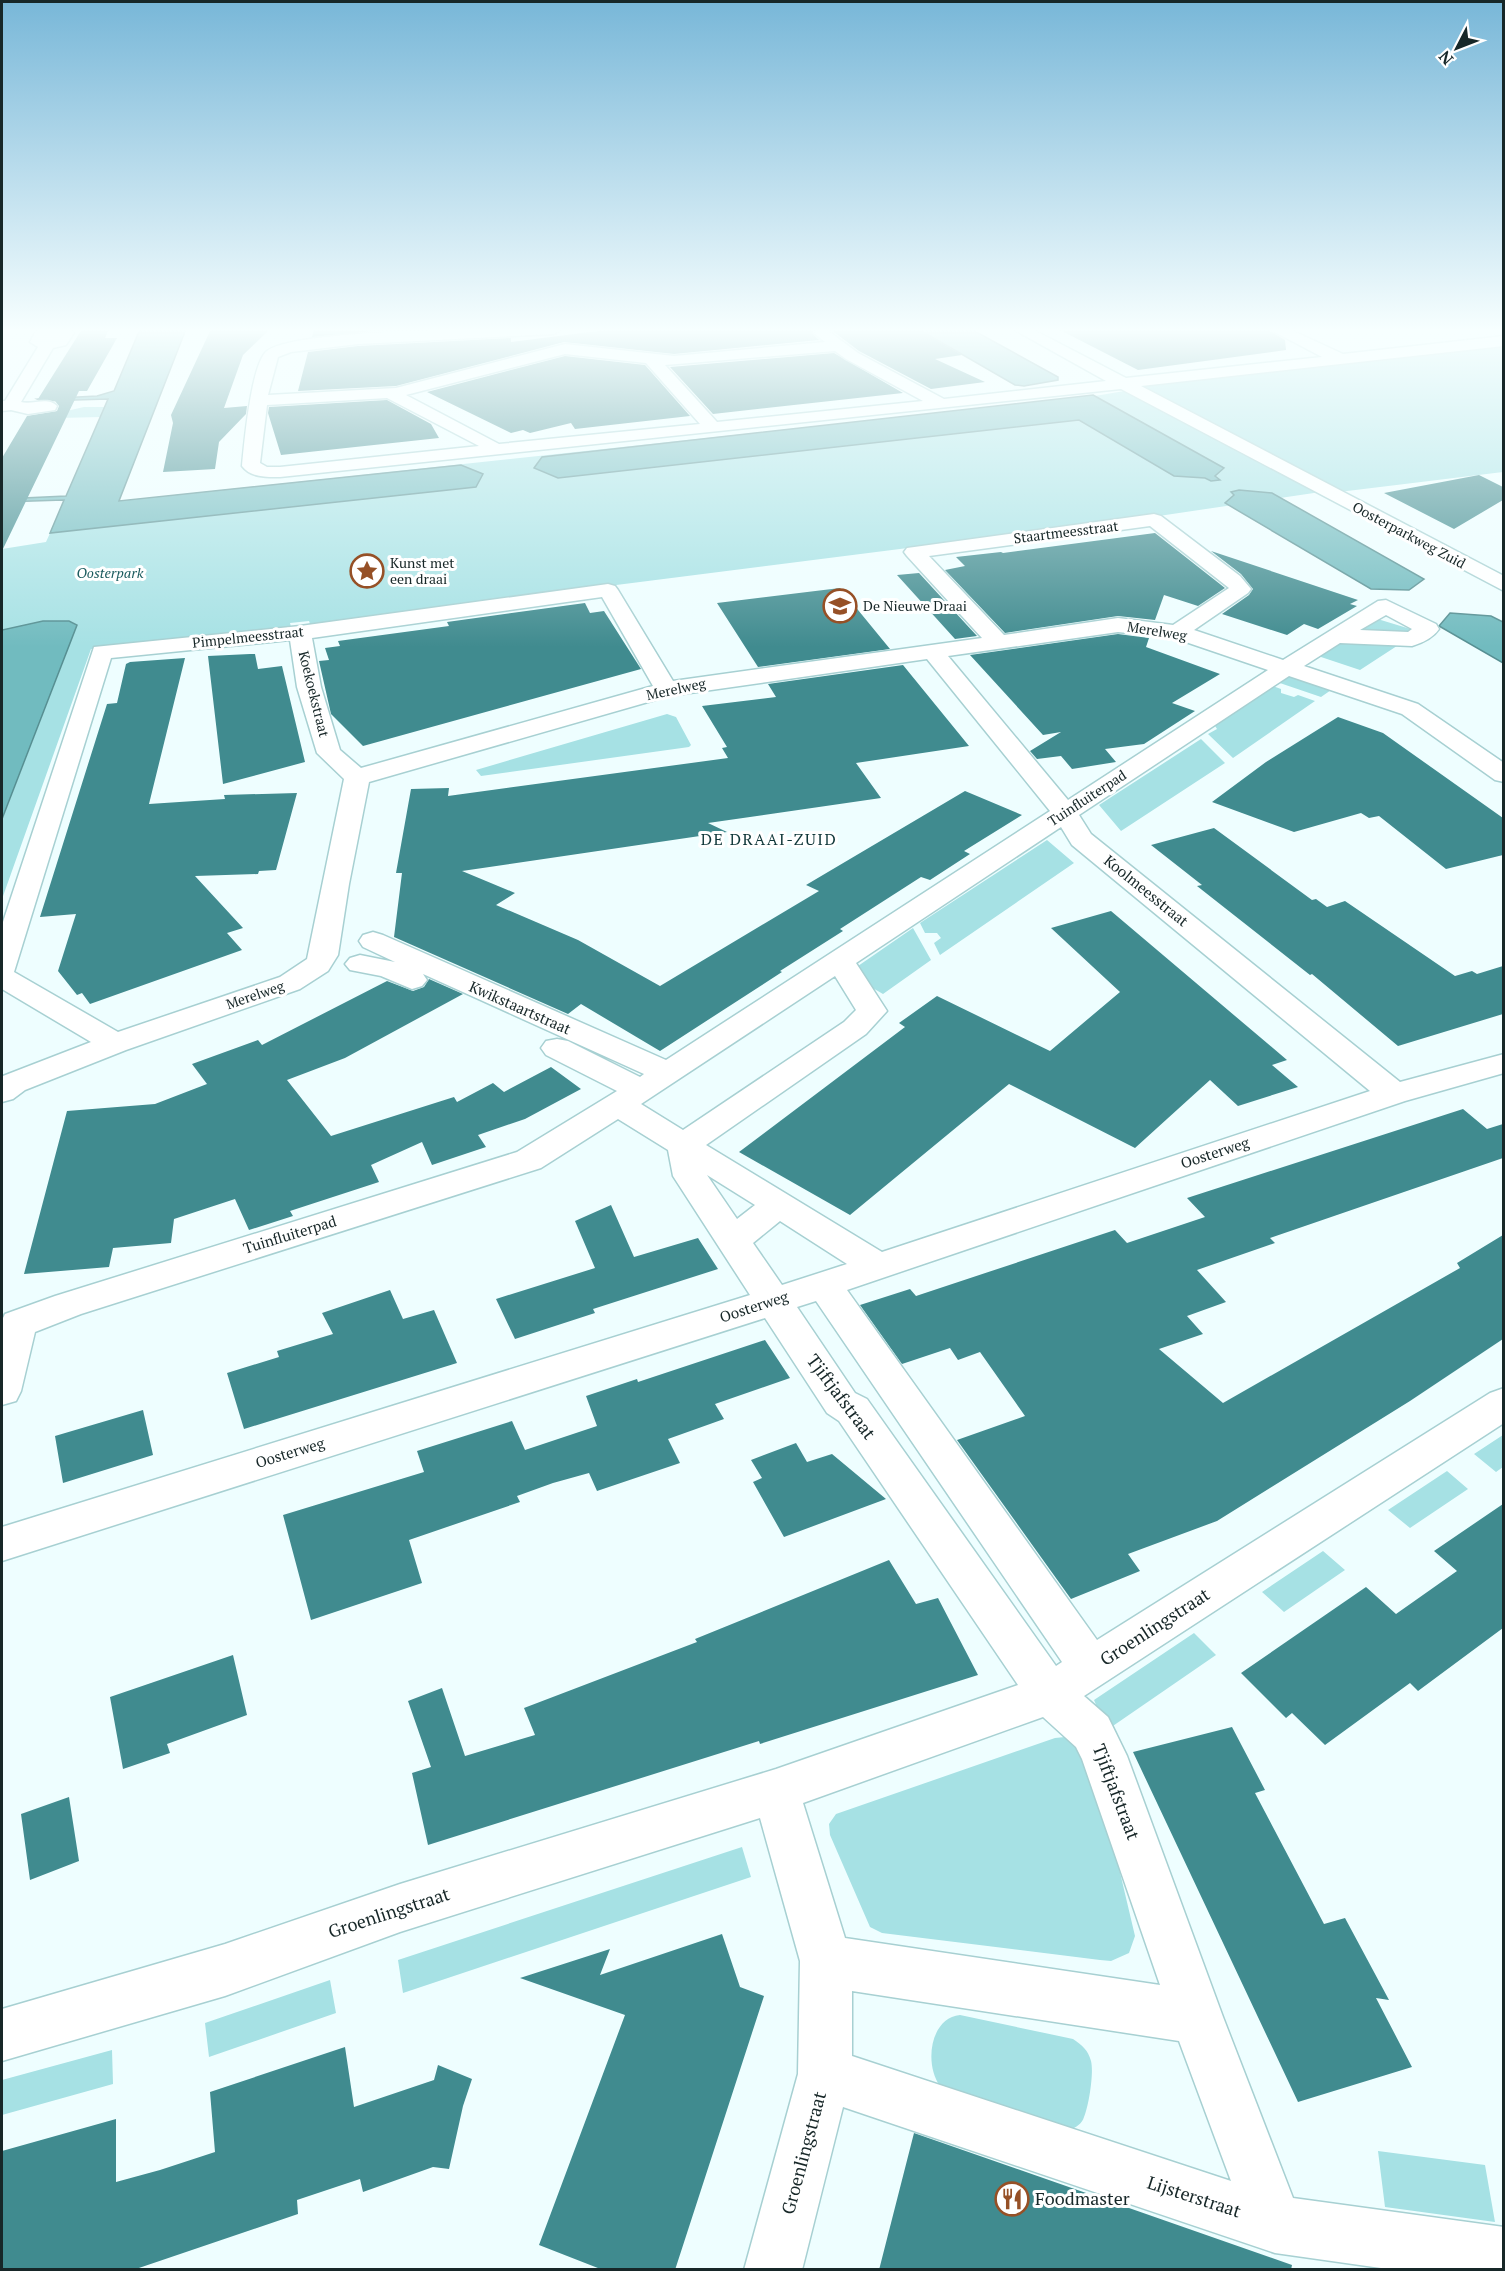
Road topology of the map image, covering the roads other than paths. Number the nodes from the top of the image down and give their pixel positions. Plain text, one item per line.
1 (255, 435) edge
2 (472, 435) edge
3 (637, 435) edge
4 (1219, 435) edge
5 (496, 450) junction
6 (1503, 585) edge
7 (1177, 632) junction
8 (300, 633) junction
9 (1335, 636) dead end
10 (999, 643) junction
11 (933, 652) junction
12 (1284, 668) junction
13 (666, 689) junction
14 (1503, 775) edge
15 (357, 777) junction
16 (1065, 813) junction
17 (367, 953) dead end
18 (840, 960) junction
19 (2, 968) edge
20 (2, 977) edge
21 (500, 1010) junction
22 (115, 1043) junction
23 (1503, 1063) edge
24 (668, 1073) junction
25 (2, 1092) edge
26 (1395, 1094) junction
27 (629, 1098) junction
28 (683, 1144) junction
29 (779, 1204) junction
30 (732, 1241) junction
31 (879, 1267) junction
32 (824, 1285) junction
33 (772, 1302) junction
34 (2, 1391) edge
35 (899, 1392) junction
36 (1503, 1402) edge
37 (853, 1410) junction
38 (2, 1544) edge
39 (1091, 1667) junction
40 (1050, 1694) junction
41 (776, 1791) junction
42 (826, 1961) junction
43 (1197, 2017) junction
44 (2, 2035) edge
45 (825, 2074) junction
46 (1275, 2224) junction
47 (1503, 2256) edge
48 (773, 2270) edge

1 - 5 street
2 - 5 street
3 - 5 street
4 - 6 street, Oosterparkweg Zuid
7 - 10 street, Merelweg
7 - 10 street, Staartmeesstraat
7 - 12 street, Merelweg
8 - 13 street, Pimpelmeesstraat
8 - 15 street, Koekoekstraat
8 - 19 street, Pimpelmeesstraat
9 - 12 street, Tuinfluiterpad
10 - 11 street, Merelweg
11 - 13 street, Merelweg
11 - 16 street, Koolmeesstraat
12 - 14 street, Merelweg
12 - 16 street, Tuinfluiterpad
13 - 15 street, Merelweg
15 - 22 street, Merelweg
16 - 18 street, Tuinfluiterpad
16 - 26 street, Koolmeesstraat
17 - 21 street, Kwikstaartstraat
18 - 24 street, Tuinfluiterpad
18 - 28 street
20 - 22 street
21 - 24 street, Kwikstaartstraat
21 - 27 street, Kwikstaartstraat
22 - 25 street, Merelweg
23 - 26 street, Oosterweg
24 - 27 street, Tuinfluiterpad
26 - 31 street, Oosterweg
27 - 28 street
27 - 34 street, Tuinfluiterpad
28 - 29 street
28 - 30 street
29 - 30 street
29 - 31 street
30 - 33 street
31 - 32 street, Oosterweg
32 - 33 street, Oosterweg
32 - 35 street
33 - 37 street, Tjiftjafstraat
33 - 38 street, Oosterweg
35 - 37 street
35 - 39 street
36 - 39 street, Groenlingstraat
37 - 40 street, Tjiftjafstraat
39 - 40 street, Groenlingstraat
40 - 41 street, Groenlingstraat
40 - 43 street, Tjiftjafstraat
41 - 42 street, Groenlingstraat
41 - 44 street, Groenlingstraat
42 - 43 street
42 - 45 street, Groenlingstraat
43 - 46 street, Tjiftjafstraat
45 - 46 street, Lijsterstraat
45 - 48 street, Groenlingstraat
46 - 47 street, Lijsterstraat

